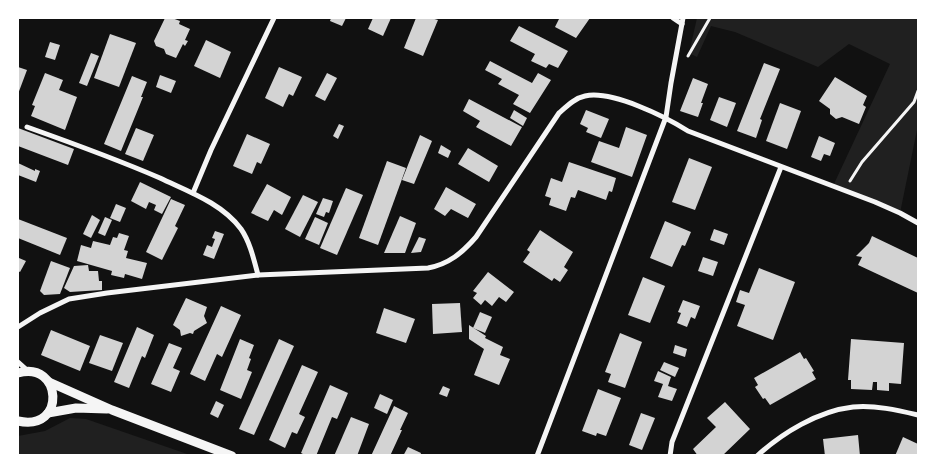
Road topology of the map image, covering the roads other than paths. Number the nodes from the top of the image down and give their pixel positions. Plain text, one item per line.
1 (274, 18) edge
2 (673, 18) edge
3 (683, 20) edge
4 (666, 117) junction
5 (27, 127) dead end
6 (780, 167) junction
7 (193, 193) junction
8 (918, 223) edge
9 (258, 275) junction
10 (18, 327) edge
11 (18, 362) edge
12 (28, 371) junction
13 (18, 373) edge
14 (49, 382) junction
15 (112, 410) junction
16 (48, 413) junction
17 (918, 415) edge
18 (18, 421) edge
19 (232, 456) edge
20 (537, 456) edge
21 (670, 456) edge
22 (756, 456) edge

1 - 7 street
2 - 3 street
3 - 4 street
4 - 6 street
4 - 9 street
4 - 20 street
5 - 7 street
6 - 8 street
6 - 21 street
7 - 9 street
9 - 10 street
11 - 12 street
12 - 13 street
12 - 14 street
14 - 15 street
14 - 16 street
15 - 16 street
15 - 19 street
16 - 18 street
17 - 22 street

